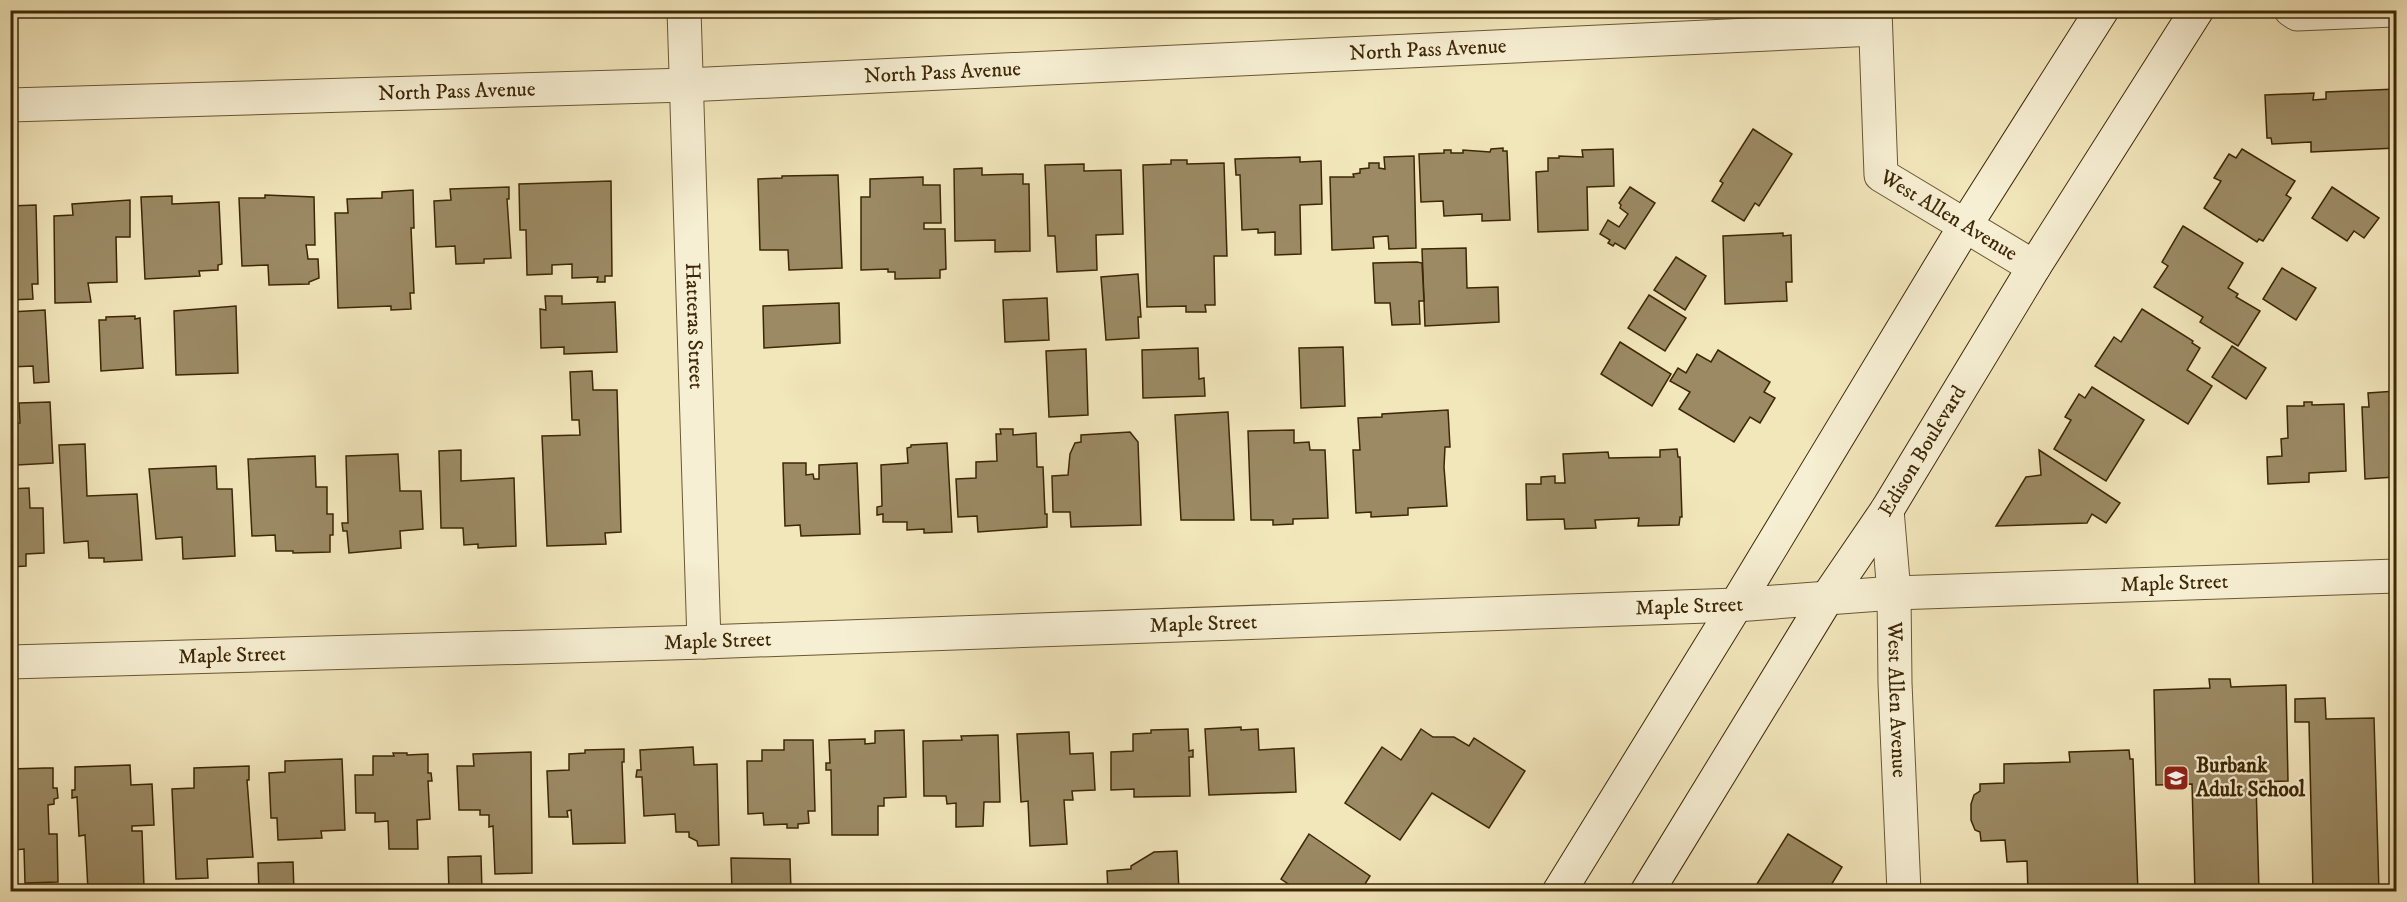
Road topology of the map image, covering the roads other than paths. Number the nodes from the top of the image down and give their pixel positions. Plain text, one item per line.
1 (684, 10) edge
2 (2102, 10) edge
3 (2197, 10) edge
4 (2291, 10) edge
5 (2393, 10) edge
6 (1875, 20) edge
7 (687, 86) junction
8 (10, 105) edge
9 (1965, 226) junction
10 (2034, 267) junction
11 (1887, 510) junction
12 (2397, 576) edge
13 (1894, 593) junction
14 (1827, 598) junction
15 (1736, 605) junction
16 (704, 642) junction
17 (10, 662) edge
18 (1559, 891) edge
19 (1647, 891) edge
20 (1904, 891) edge

1 - 7 street, Hatteras Street
2 - 9 street
3 - 10 street, Edison Boulevard
4 - 5 street
6 - 7 street, North Pass Avenue
6 - 9 street, West Allen Avenue
7 - 8 street, North Pass Avenue
7 - 16 street, Hatteras Street
9 - 10 street, West Allen Avenue
9 - 15 street
10 - 11 street, Edison Boulevard
11 - 13 street, West Allen Avenue
11 - 14 street, Edison Boulevard
12 - 13 street, Maple Street
13 - 14 street, Maple Street
13 - 20 street, West Allen Avenue
14 - 15 street, Maple Street
14 - 19 street, Edison Boulevard
15 - 16 street, Maple Street
15 - 18 street
16 - 17 street, Maple Street

